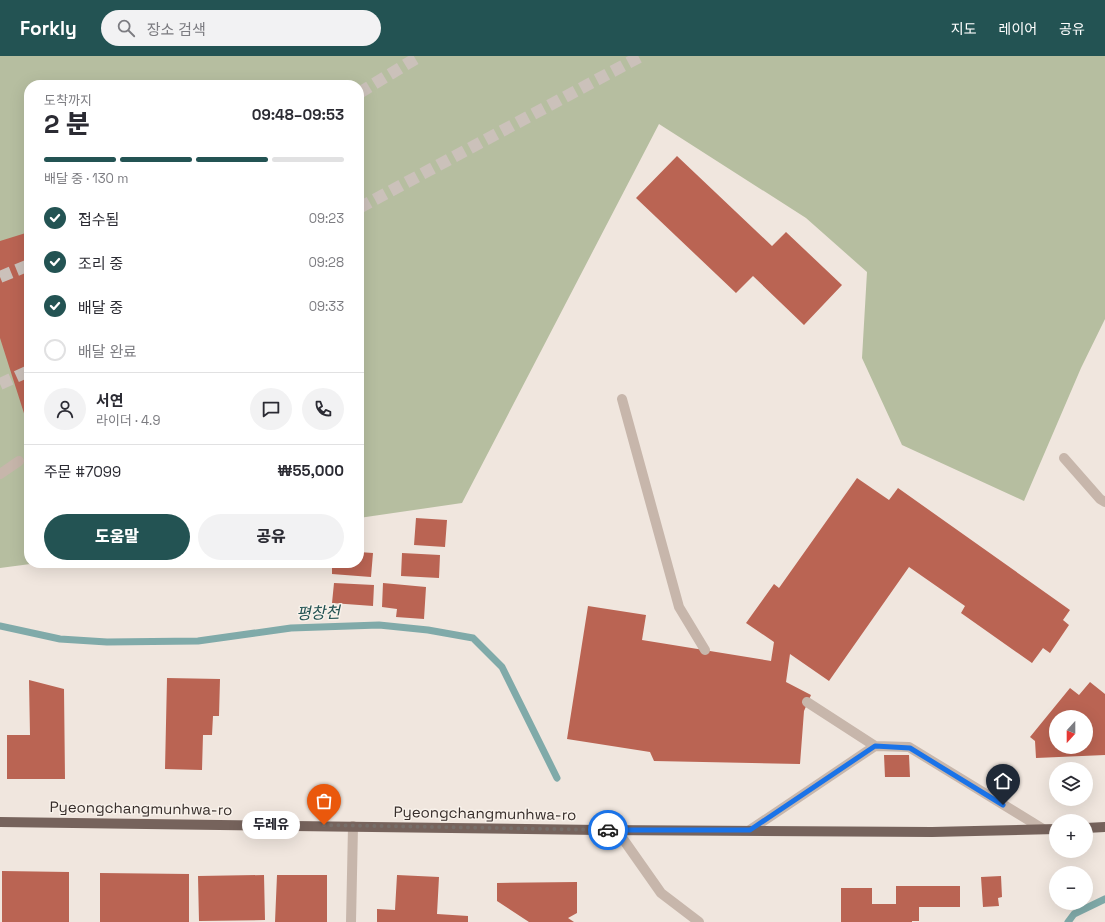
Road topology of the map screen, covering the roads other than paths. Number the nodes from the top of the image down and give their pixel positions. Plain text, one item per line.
1 (622, 399) dead end
2 (1064, 458) dead end
3 (19, 461) dead end
4 (0, 474) edge
5 (1105, 502) edge
6 (705, 650) dead end
7 (808, 702) dead end
8 (875, 746) junction
9 (0, 822) edge
10 (353, 826) junction
11 (1105, 827) edge
12 (1093, 828) edge
13 (616, 829) junction
14 (1043, 829) junction
15 (1049, 829) edge
16 (750, 830) junction
17 (351, 922) edge
18 (699, 922) edge

1 - 6 street
2 - 5 street
3 - 4 street
7 - 8 street
8 - 14 street
8 - 16 street
9 - 10 main road, Pyeongchangmunhwa-ro
10 - 13 main road, Pyeongchangmunhwa-ro
10 - 17 street
11 - 12 main road
13 - 16 main road, Pyeongchangmunhwa-ro
13 - 18 street
14 - 15 main road, Pyeongchangmunhwa-ro
14 - 16 main road, Pyeongchangmunhwa-ro

